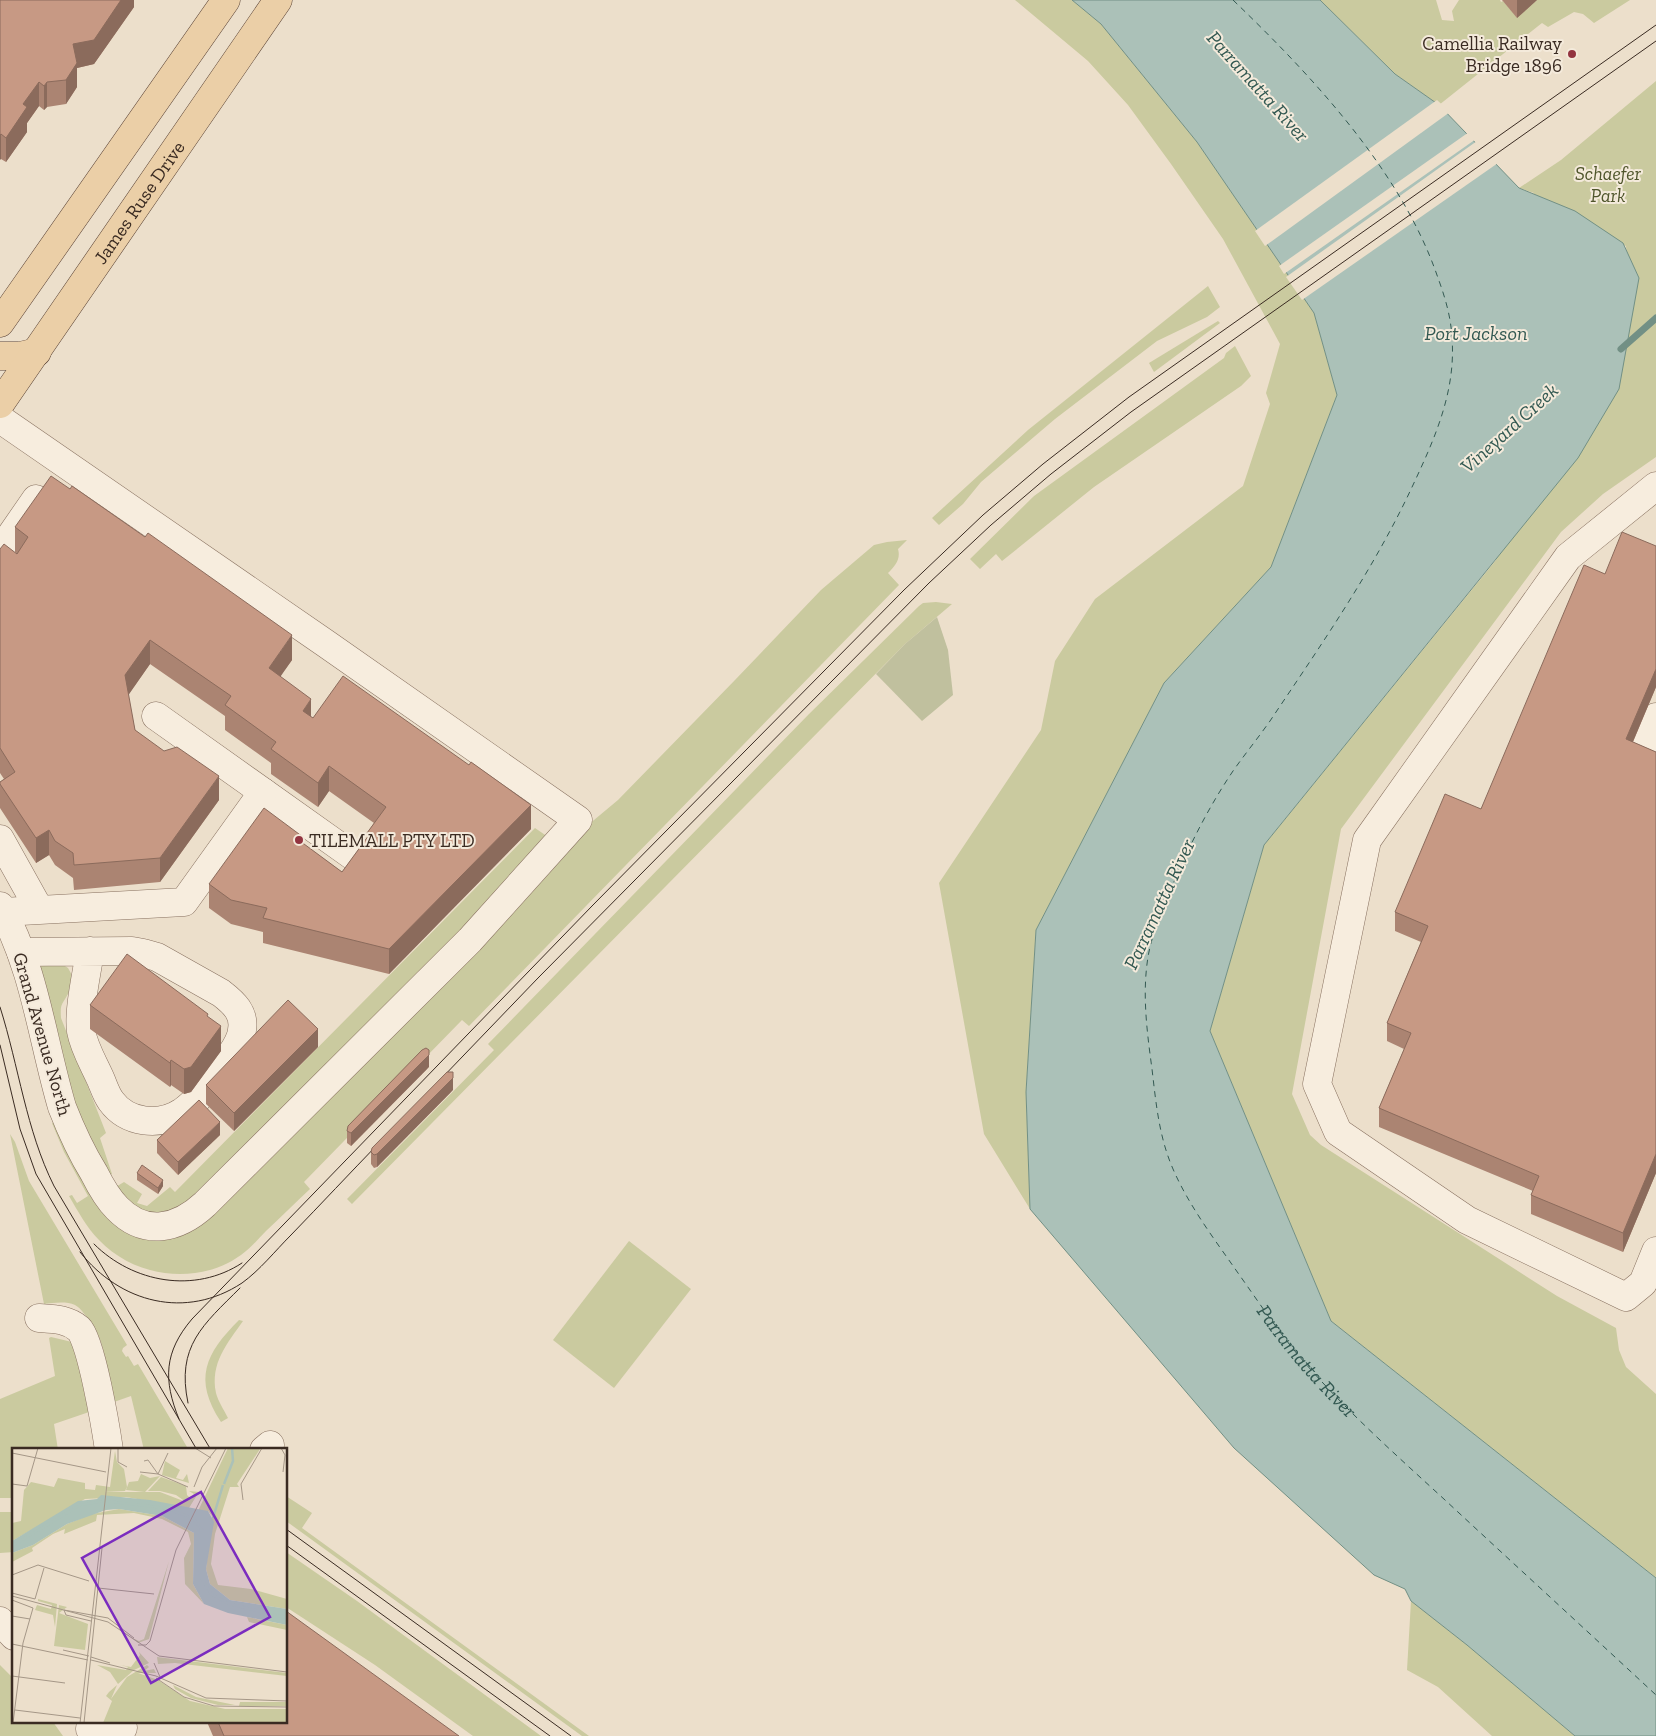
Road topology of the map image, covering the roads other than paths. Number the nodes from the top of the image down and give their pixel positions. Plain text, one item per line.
1 (226, 0) edge
2 (278, 0) edge
3 (12, 294) edge
4 (0, 322) edge
5 (37, 352) junction
6 (0, 356) edge
7 (0, 404) edge
8 (0, 418) edge
9 (1656, 486) edge
10 (40, 494) edge
11 (0, 551) edge
12 (156, 716) dead end
13 (1656, 717) edge
14 (1640, 756) edge
15 (263, 792) junction
16 (0, 838) edge
17 (353, 856) edge
18 (2, 909) edge
19 (39, 909) junction
20 (21, 952) junction
21 (90, 952) junction
22 (1656, 1251) edge
23 (38, 1318) dead end
24 (109, 1448) edge
25 (0, 1602) edge
26 (12, 1613) edge
27 (0, 1620) edge
28 (12, 1634) edge
29 (90, 1727) edge
30 (125, 1727) edge

1 - 3 main road
2 - 5 main road, James Ruse Drive
3 - 4 main road
5 - 6 main road
5 - 7 main road, James Ruse Drive
8 - 20 street, Grand Avenue North
9 - 22 street
10 - 11 street
12 - 15 street
13 - 14 street
15 - 17 street
15 - 19 street
16 - 19 street
18 - 19 street
18 - 20 street, Grand Avenue North
20 - 21 street
21 - 21 street
23 - 24 street
25 - 26 street
27 - 28 street
29 - 30 street

